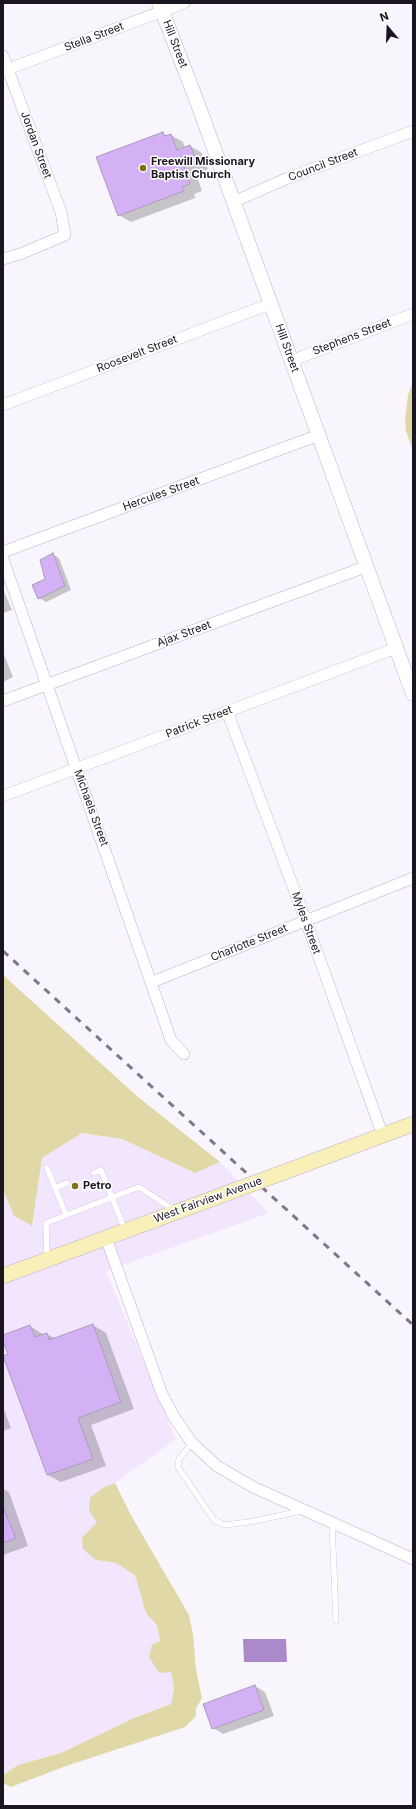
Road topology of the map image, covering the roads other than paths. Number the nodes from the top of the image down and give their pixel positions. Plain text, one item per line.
1 (184, 3) edge
2 (160, 7) edge
3 (3, 56) edge
4 (6, 70) edge
5 (413, 131) edge
6 (233, 202) junction
7 (3, 259) edge
8 (270, 304) junction
9 (413, 314) edge
10 (292, 361) junction
11 (3, 405) edge
12 (319, 435) junction
13 (3, 552) edge
14 (3, 559) edge
15 (365, 567) junction
16 (396, 648) junction
17 (47, 684) junction
18 (413, 694) edge
19 (3, 701) edge
20 (227, 711) junction
21 (77, 768) junction
22 (3, 796) edge
23 (413, 878) edge
24 (306, 921) junction
25 (152, 982) junction
26 (184, 1054) dead end
27 (413, 1124) edge
28 (383, 1136) junction
29 (47, 1168) dead end
30 (94, 1173) dead end
31 (67, 1183) dead end
32 (55, 1188) junction
33 (112, 1198) junction
34 (176, 1212) junction
35 (66, 1215) junction
36 (125, 1230) junction
37 (106, 1238) junction
38 (47, 1259) junction
39 (3, 1276) edge
40 (192, 1443) junction
41 (306, 1511) junction
42 (332, 1523) junction
43 (413, 1559) edge
44 (336, 1621) dead end

1 - 2 street, Stella Street
2 - 4 street, Stella Street
2 - 6 street, Hill Street
3 - 4 street, Jordan Street
4 - 7 street, Jordan Street
5 - 6 street, Council Street
6 - 8 street, Hill Street
8 - 10 street, Hill Street
8 - 11 street, Roosevelt Street
9 - 10 street, Stephens Street
10 - 12 street, Hill Street
12 - 13 street, Hercules Street
12 - 15 street, Hill Street
14 - 17 street, Michaels Street
15 - 16 street, Hill Street
15 - 17 street, Ajax Street
16 - 18 street, Hill Street
16 - 20 street, Patrick Street
17 - 19 street, Ajax Street
17 - 21 street, Michaels Street
20 - 21 street, Patrick Street
20 - 24 street, Myles Street
21 - 22 street, Patrick Street
21 - 25 street, Michaels Street
23 - 24 street, Charlotte Street
24 - 25 street, Charlotte Street
24 - 28 street, Myles Street
25 - 26 street, Michaels Street
27 - 28 main road, West Fairview Avenue
28 - 34 main road, West Fairview Avenue, bridge
29 - 32 lane
30 - 33 lane
31 - 32 lane
32 - 35 lane
33 - 34 lane
33 - 35 lane
33 - 36 lane
34 - 36 main road, West Fairview Avenue
35 - 38 lane
36 - 37 main road, West Fairview Avenue
37 - 38 main road, West Fairview Avenue
37 - 40 street
38 - 39 main road, West Fairview Avenue
40 - 41 street
40 - 41 lane
41 - 42 street
42 - 43 street
42 - 44 lane

